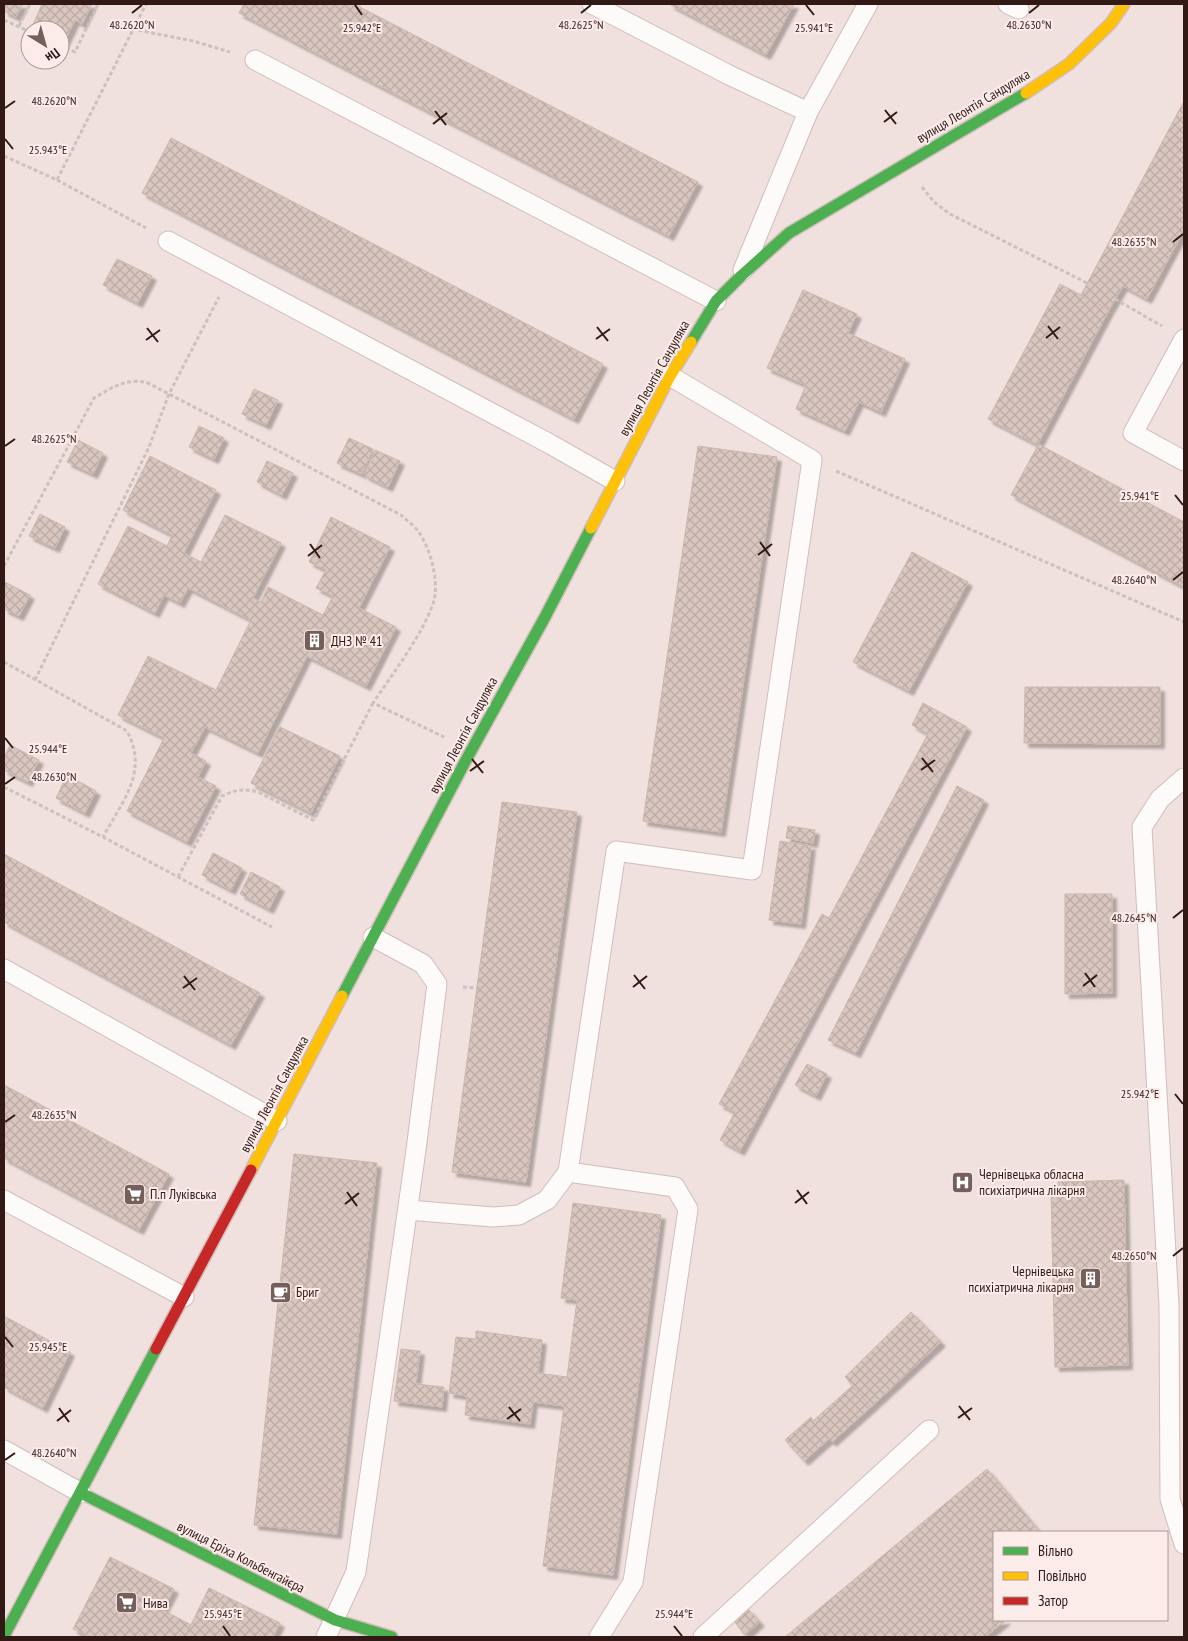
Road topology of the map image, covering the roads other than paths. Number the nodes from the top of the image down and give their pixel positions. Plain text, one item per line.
1 (592, 4) edge
2 (868, 4) edge
3 (1124, 4) edge
4 (255, 60) road end
5 (808, 112) junction
6 (168, 241) road end
7 (741, 276) junction
8 (716, 301) junction
9 (1184, 339) edge
10 (670, 376) junction
11 (1184, 461) edge
12 (615, 481) junction
13 (1184, 778) edge
14 (373, 937) junction
15 (4, 969) edge
16 (277, 1122) junction
17 (568, 1172) junction
18 (4, 1200) edge
19 (408, 1210) junction
20 (184, 1297) junction
21 (1177, 1305) edge
22 (929, 1430) dead end
23 (4, 1450) edge
24 (81, 1493) junction
25 (1184, 1544) edge
26 (335, 1620) junction
27 (4, 1636) edge
28 (326, 1637) edge
29 (392, 1637) edge
30 (599, 1637) edge
31 (703, 1637) edge

1 - 5 lane
2 - 5 lane
3 - 7 street, вулиця Леонтія Сандуляка
4 - 8 lane
5 - 7 lane
6 - 12 lane
7 - 8 street, вулиця Леонтія Сандуляка
8 - 10 street, вулиця Леонтія Сандуляка
9 - 11 lane
10 - 12 street, вулиця Леонтія Сандуляка
10 - 17 lane
12 - 14 street, вулиця Леонтія Сандуляка
13 - 21 lane
14 - 16 street, вулиця Леонтія Сандуляка
14 - 19 lane
15 - 16 lane
16 - 20 street, вулиця Леонтія Сандуляка
17 - 19 lane
17 - 30 lane
18 - 20 lane
19 - 26 lane
20 - 24 street, вулиця Леонтія Сандуляка
21 - 25 lane
22 - 31 lane
23 - 24 lane
24 - 26 street, вулиця Еріха Кольбенгайєра
24 - 27 street, вулиця Леонтія Сандуляка
26 - 28 lane
26 - 29 street, вулиця Еріха Кольбенгайєра

